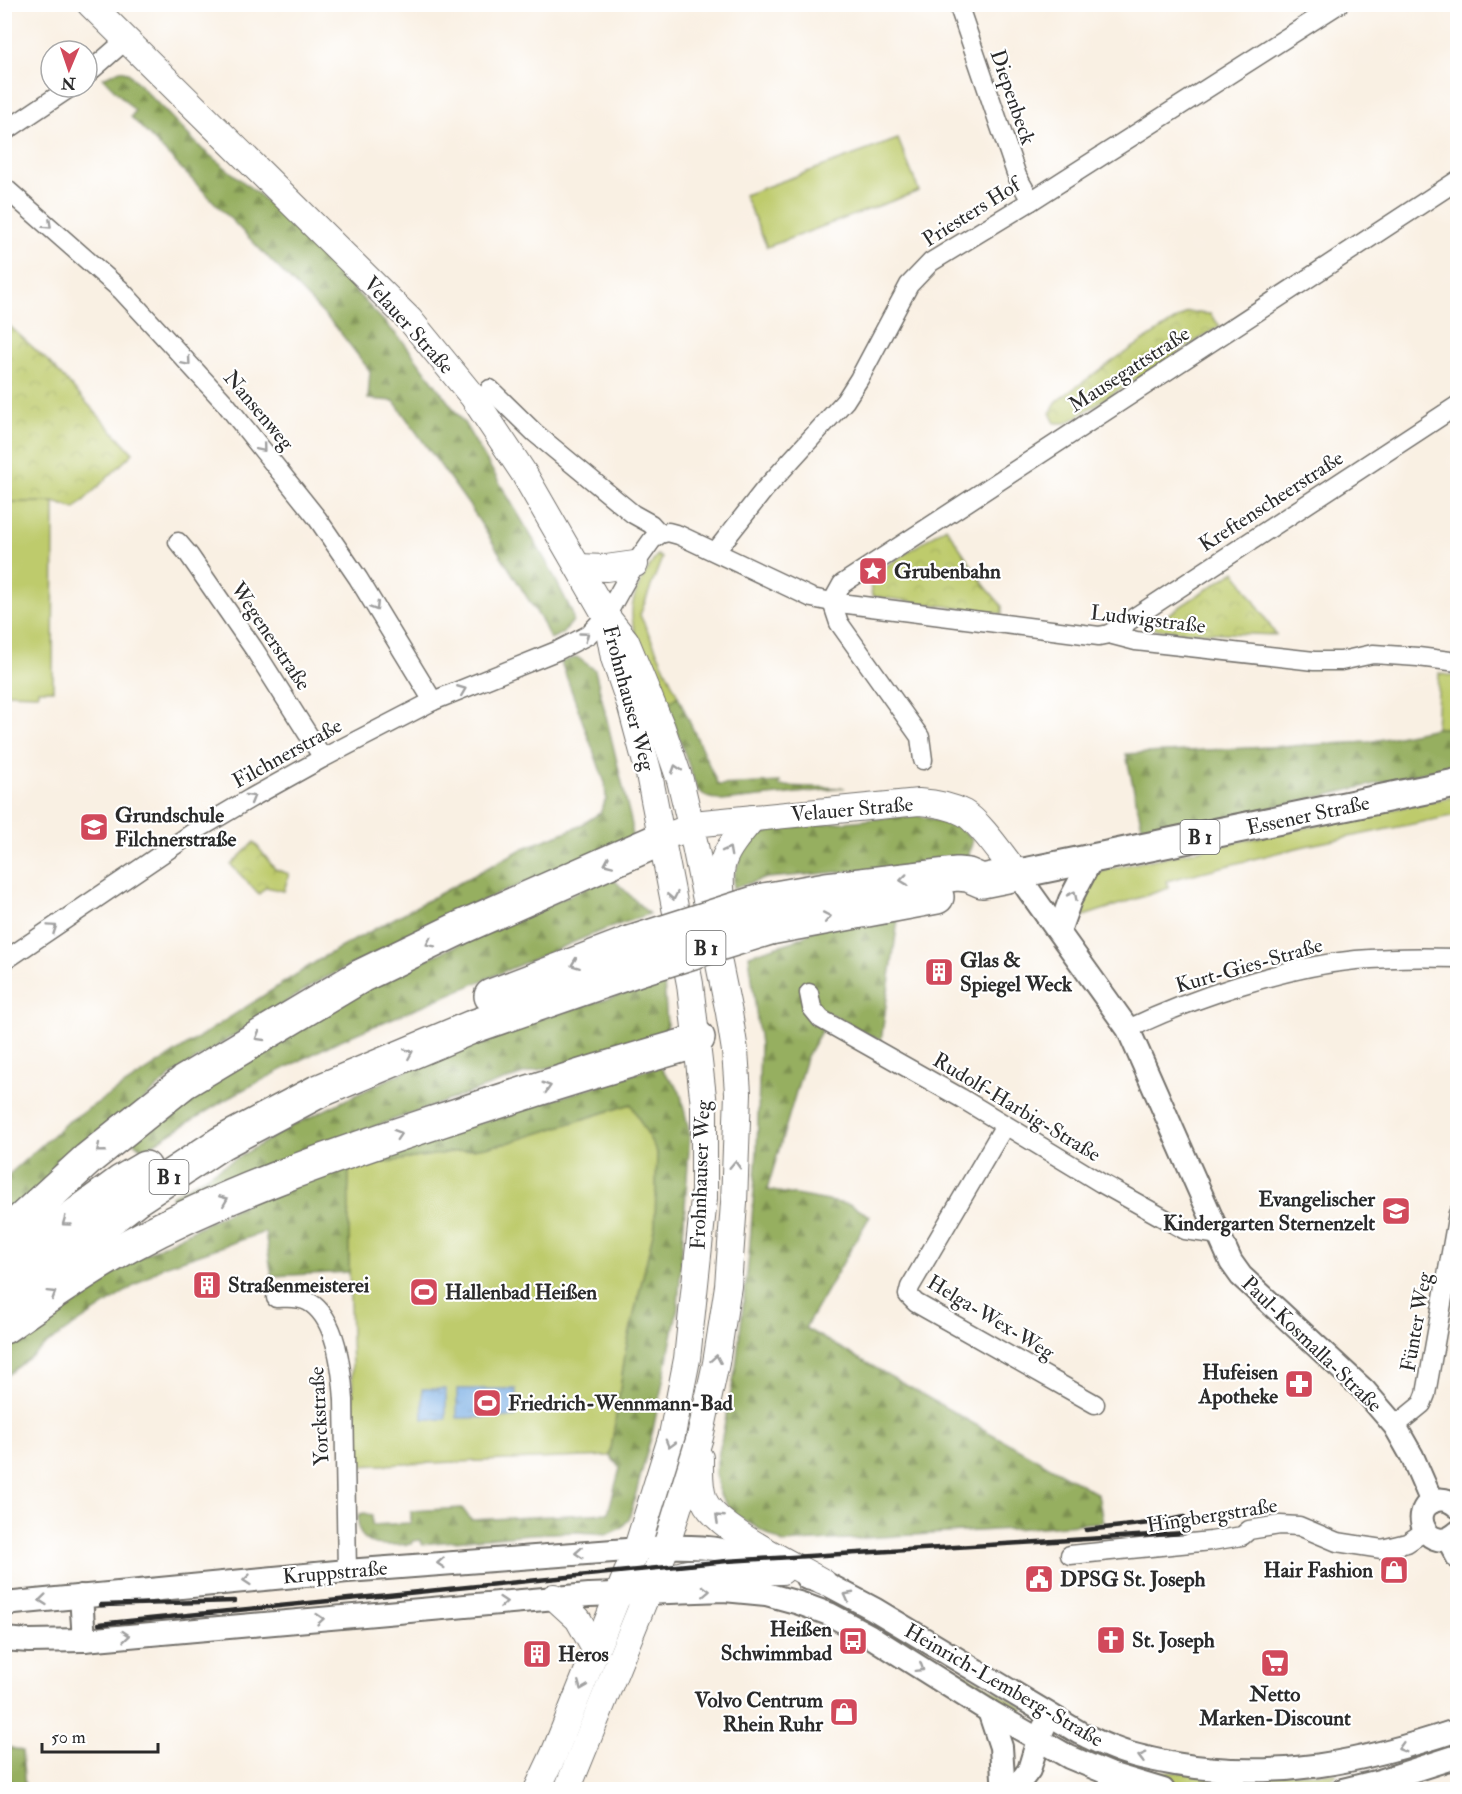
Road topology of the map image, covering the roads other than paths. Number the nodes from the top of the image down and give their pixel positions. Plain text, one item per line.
1 (90, 4) edge
2 (958, 4) edge
3 (1339, 4) edge
4 (126, 40) junction
5 (99, 64) edge
6 (53, 99) edge
7 (4, 132) edge
8 (1458, 180) edge
9 (4, 187) edge
10 (1031, 201) junction
11 (490, 389) dead end
12 (1458, 405) edge
13 (660, 534) junction
14 (178, 542) dead end
15 (716, 551) junction
16 (635, 564) junction
17 (578, 567) junction
18 (832, 602) junction
19 (606, 616) junction
20 (1109, 634) junction
21 (1458, 662) edge
22 (433, 701) junction
23 (323, 758) junction
24 (923, 760) dead end
25 (1458, 783) edge
26 (753, 818) junction
27 (691, 826) junction
28 (661, 839) junction
29 (1091, 860) junction
30 (1017, 874) junction
31 (1059, 931) junction
32 (636, 955) junction
33 (1458, 958) edge
34 (4, 961) edge
35 (809, 993) dead end
36 (729, 1013) junction
37 (1128, 1029) junction
38 (698, 1038) junction
39 (738, 1093) junction
40 (1005, 1125) junction
41 (1458, 1213) edge
42 (1220, 1235) junction
43 (4, 1236) edge
44 (4, 1268) edge
45 (276, 1298) dead end
46 (4, 1305) edge
47 (4, 1327) edge
48 (1095, 1404) dead end
49 (1395, 1426) junction
50 (700, 1437) junction
51 (1432, 1502) junction
52 (1458, 1507) edge
53 (1425, 1531) junction
54 (1454, 1543) edge
55 (666, 1547) junction
56 (637, 1548) junction
57 (1070, 1555) dead end
58 (347, 1571) junction
59 (782, 1571) junction
60 (823, 1582) junction
61 (649, 1587) junction
62 (619, 1593) junction
63 (81, 1596) junction
64 (554, 1597) junction
65 (4, 1604) edge
66 (4, 1639) edge
67 (84, 1640) junction
68 (596, 1651) junction
69 (989, 1711) junction
70 (1051, 1715) junction
71 (1458, 1730) edge
72 (1038, 1740) junction
73 (1458, 1756) edge
74 (1006, 1786) edge
75 (537, 1790) edge
76 (567, 1790) edge
77 (1162, 1790) edge
78 (1343, 1790) edge

1 - 4 main road, Velauer Straße
2 - 10 street, Diepenbeck
3 - 10 street, Priesters Hof
4 - 5 street
4 - 17 main road, Velauer Straße
6 - 7 street
8 - 18 street, Mausegattstraße
9 -> 22 street, Nansenweg
10 - 15 street, Priesters Hof
11 - 13 street
12 - 20 street, Kreftenscheerstraße
13 - 15 street
13 - 16 street
14 - 23 street, Wegenerstraße
15 - 18 street
16 - 17 main road
16 - 19 street
17 - 19 main road, Velauer Straße
18 - 20 street, Ludwigstraße
18 - 24 street
22 -> 19 street, Filchnerstraße
27 -> 19 main road, Frohnhauser Weg
19 - 28 main road, Frohnhauser Weg
20 - 21 street, Ludwigstraße
22 - 23 street, Filchnerstraße
34 -> 23 street, Filchnerstraße
25 - 29 main road, Essener Straße / B 1
26 - 27 main road, Velauer Straße
26 - 30 main road, Velauer Straße
39 -> 26 main road
27 - 28 main road, Velauer Straße
27 - 36 main road, Frohnhauser Weg
28 -> 38 main road, Frohnhauser Weg
28 -> 43 highway
29 - 30 main road, Essener Straße / B 1
31 -> 29 street
30 - 31 street, Paul-Kosmalla-Straße
30 - 32 highway, B 1, bridge
31 - 37 street, Paul-Kosmalla-Straße
32 -> 44 highway
46 -> 32 highway, B 1
33 - 37 street, Kurt-Gies-Straße
35 - 40 street, Rudolf-Harbig-Straße
36 - 38 main road
36 - 39 main road, Frohnhauser Weg
37 - 42 street, Paul-Kosmalla-Straße
47 -> 38 highway
38 -> 56 main road, Frohnhauser Weg
50 -> 39 main road, Frohnhauser Weg
40 - 42 street, Rudolf-Harbig-Straße
40 - 48 street, Helga-Wex-Weg
41 - 49 street, Fünter Weg
42 - 49 street, Paul-Kosmalla-Straße
45 - 58 street, Yorckstraße
49 - 51 street, Paul-Kosmalla-Straße
50 - 55 main road, Frohnhauser Weg
60 -> 50 main road
51 - 52 street
51 - 53 street
53 - 54 street
53 - 57 street, Hingbergstraße
55 - 56 street, Kruppstraße
55 - 59 street, Heinrich-Lemberg-Straße
55 - 61 main road, Frohnhauser Weg
56 -> 58 street, Kruppstraße
56 - 62 main road, Frohnhauser Weg
58 -> 63 street, Kruppstraße
59 - 60 street, Heinrich-Lemberg-Straße
59 - 61 main road
70 -> 60 street, Heinrich-Lemberg-Straße
61 - 62 main road
61 -> 69 street, Heinrich-Lemberg-Straße
61 - 76 main road, Frohnhauser Weg
62 - 64 street
62 - 68 main road, Frohnhauser Weg
63 -> 65 street, Kruppstraße
63 - 67 street
67 -> 64 street
64 - 68 main road
66 - 67 street
68 -> 75 main road, Frohnhauser Weg
69 - 72 street, Heinrich-Lemberg-Straße
69 - 74 street, Heinrich-Lemberg-Straße
71 -> 70 street, Heinrich-Lemberg-Straße
70 - 72 street
72 - 74 street
72 - 77 street, Heinrich-Lemberg-Straße
73 - 78 street

